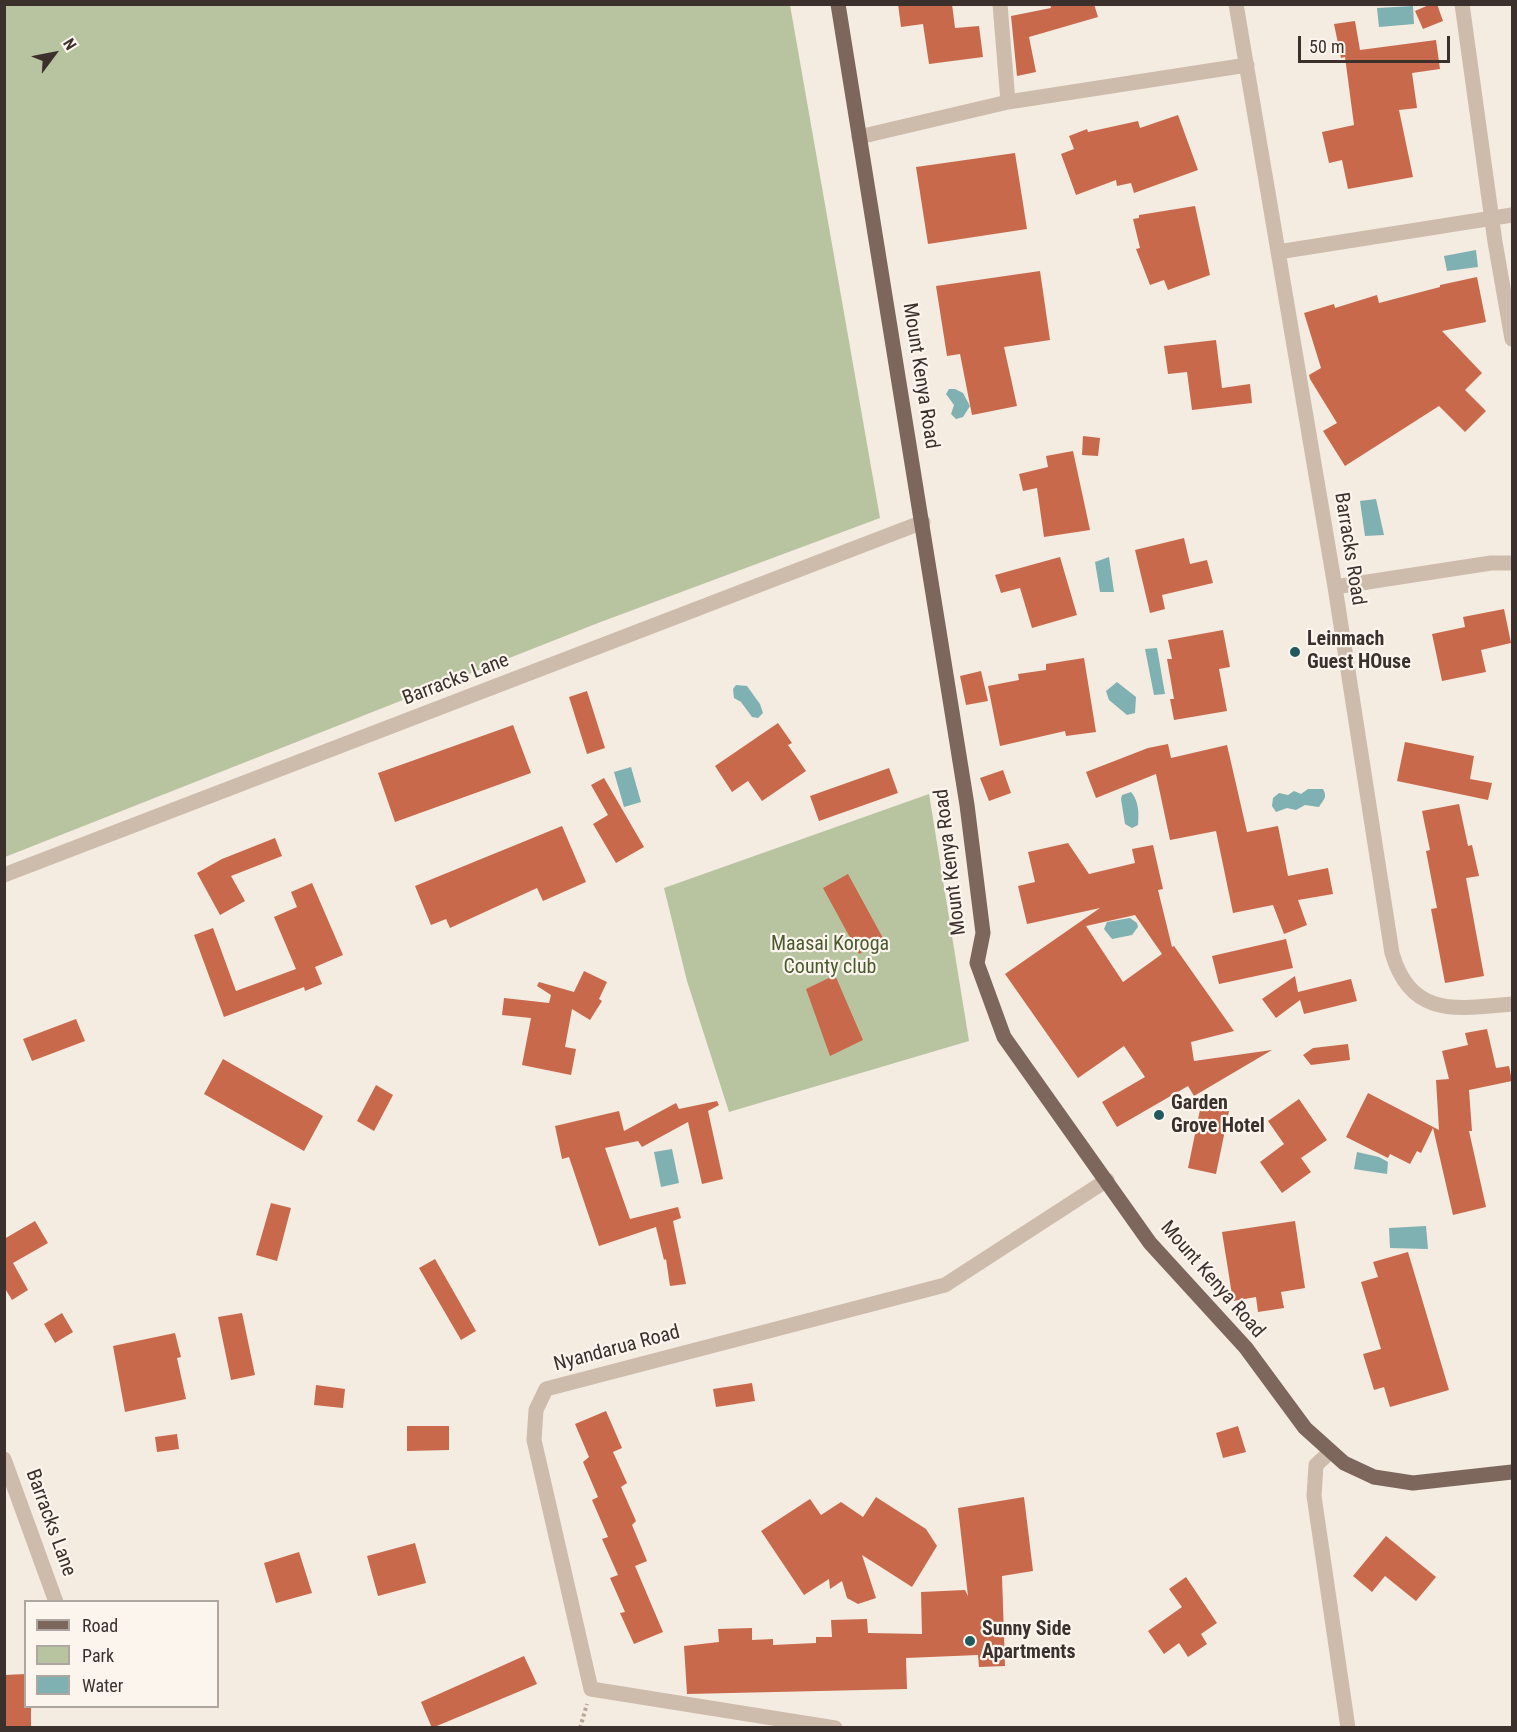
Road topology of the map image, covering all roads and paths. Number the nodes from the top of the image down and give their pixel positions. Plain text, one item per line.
1 (838, 4) edge
2 (1000, 4) edge
3 (1236, 4) edge
4 (1462, 4) edge
5 (1247, 65) junction
6 (1008, 102) junction
7 (859, 137) junction
8 (1512, 215) edge
9 (1493, 217) junction
10 (1278, 252) junction
11 (1512, 339) edge
12 (922, 522) junction
13 (1512, 563) edge
14 (1335, 587) junction
15 (4, 875) edge
16 (1512, 1004) edge
17 (1107, 1180) junction
18 (1330, 1452) junction
19 (4, 1459) edge
20 (1512, 1472) edge
21 (55, 1600) edge
22 (591, 1689) junction
23 (580, 1728) edge
24 (835, 1728) edge
25 (1348, 1728) edge

1 - 7 main road, Mount Kenya Road
2 - 6 street
3 - 5 street, Barracks Road
4 - 9 street
5 - 6 street
5 - 10 street, Barracks Road
6 - 7 street
7 - 12 main road, Mount Kenya Road
8 - 9 street
9 - 10 street
9 - 11 street
10 - 14 street, Barracks Road
12 - 15 street, Barracks Lane
12 - 17 main road, Mount Kenya Road
13 - 14 street
14 - 16 street, Barracks Road
17 - 18 main road, Mount Kenya Road
17 - 22 street, Nyandarua Road
18 - 20 main road, Mount Kenya Road
18 - 25 street
19 - 21 street, Barracks Lane
22 - 23 path
22 - 24 street

